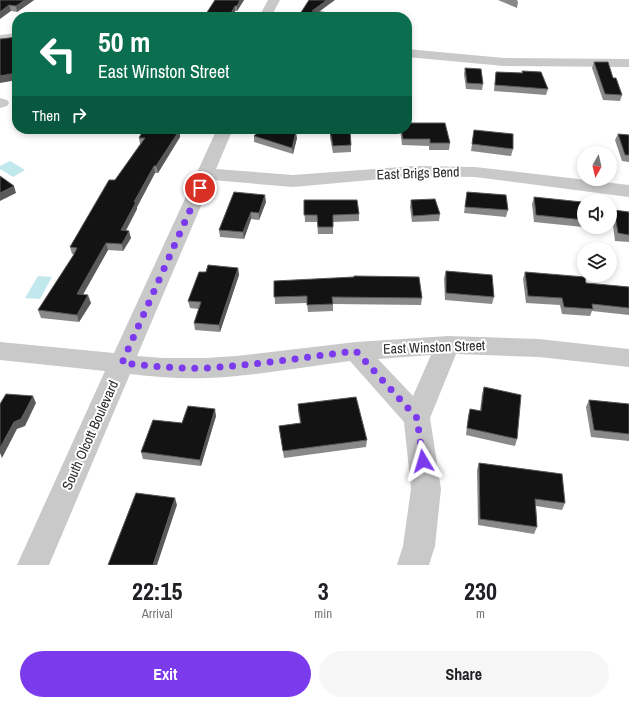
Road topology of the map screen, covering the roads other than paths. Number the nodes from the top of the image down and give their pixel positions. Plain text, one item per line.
1 (274, 0) edge
2 (268, 12) edge
3 (412, 54) edge
4 (629, 63) edge
5 (223, 134) edge
6 (206, 174) junction
7 (629, 191) edge
8 (448, 345) junction
9 (0, 351) edge
10 (356, 351) junction
11 (629, 358) edge
12 (122, 363) junction
13 (417, 418) junction
14 (33, 565) edge
15 (413, 565) edge

1 - 2 street
3 - 4 street
5 - 6 street, South Olcott Boulevard
6 - 7 street, East Brigs Bend
6 - 12 street, South Olcott Boulevard
8 - 10 street, East Winston Street
8 - 11 street, East Winston Street
8 - 13 street
9 - 12 street, East Winston Street
10 - 12 street, East Winston Street
10 - 13 street
12 - 14 street, South Olcott Boulevard
13 - 15 street

